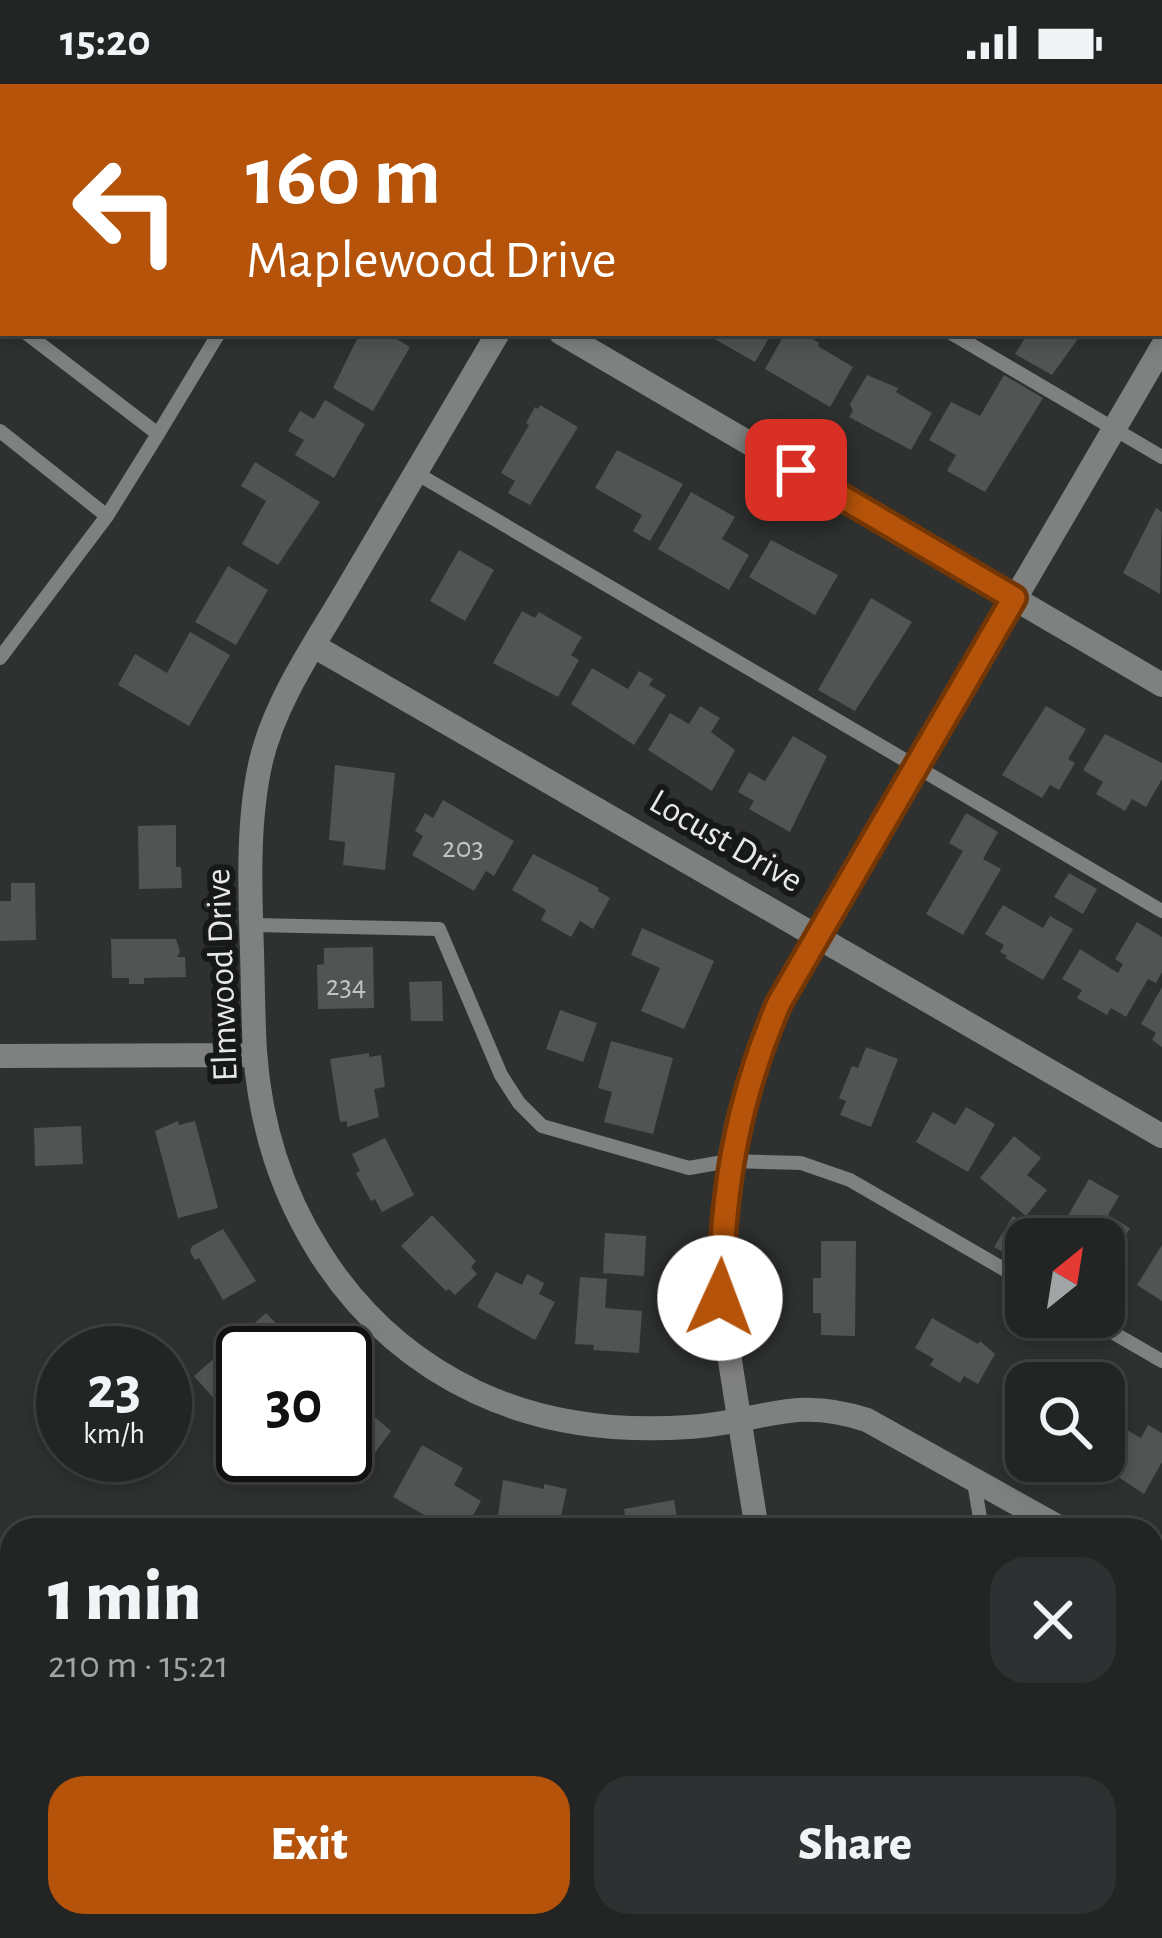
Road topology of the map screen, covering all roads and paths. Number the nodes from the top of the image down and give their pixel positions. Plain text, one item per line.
1 (30, 336) edge
2 (216, 336) edge
3 (496, 336) edge
4 (567, 336) edge
5 (956, 336) edge
6 (1162, 347) edge
7 (1114, 429) junction
8 (0, 431) edge
9 (158, 434) junction
10 (1162, 457) edge
11 (416, 473) junction
12 (107, 517) junction
13 (1014, 598) junction
14 (314, 646) junction
15 (0, 658) edge
16 (1162, 685) edge
17 (916, 768) junction
18 (1162, 910) edge
19 (251, 925) junction
20 (819, 936) junction
21 (255, 1055) junction
22 (0, 1056) edge
23 (1162, 1136) edge
24 (729, 1161) junction
25 (1005, 1270) edge
26 (1122, 1338) edge
27 (1162, 1361) edge
28 (741, 1417) junction
29 (973, 1477) junction
30 (756, 1518) edge
31 (980, 1518) edge
32 (1043, 1518) edge

1 - 9 lane
2 - 9 lane
3 - 11 street, Elmwood Drive
4 - 13 street
5 - 7 lane
6 - 7 street
7 - 10 lane
7 - 13 street
8 - 12 lane
9 - 12 lane
11 - 14 street, Elmwood Drive
11 - 17 lane
12 - 15 lane
13 - 16 street
13 - 17 street
14 - 19 street, Elmwood Drive
14 - 20 street, Locust Drive
17 - 18 lane
17 - 20 street
19 - 21 street, Elmwood Drive
19 - 24 lane
20 - 23 street, Locust Drive
20 - 24 street
21 - 22 street
21 - 28 street, Elmwood Drive
24 - 25 lane
24 - 28 street
26 - 27 lane
28 - 29 street, Elmwood Drive
28 - 30 street
29 - 31 lane
29 - 32 street, Elmwood Drive

